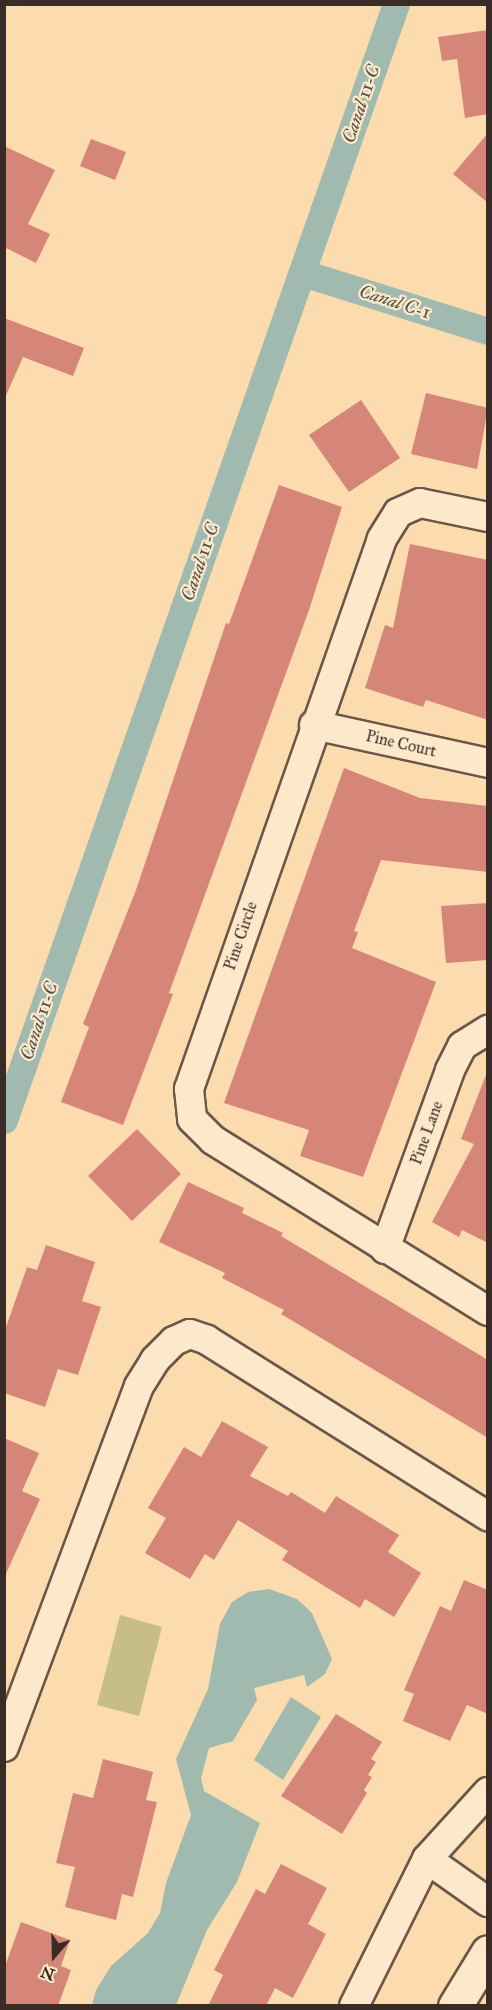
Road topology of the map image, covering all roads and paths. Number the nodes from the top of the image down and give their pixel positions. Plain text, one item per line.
1 (488, 517) edge
2 (314, 725) junction
3 (488, 764) edge
4 (488, 1030) edge
5 (385, 1249) junction
6 (488, 1311) edge
7 (488, 1516) edge
8 (4, 1748) edge
9 (488, 1792) edge
10 (427, 1859) junction
11 (488, 1902) edge
12 (488, 1952) edge
13 (354, 2006) edge
14 (455, 2006) edge

1 - 2 street, Pine Circle
2 - 3 street, Pine Court
2 - 5 street, Pine Circle
4 - 5 street, Pine Lane
5 - 6 street, Pine Circle
7 - 8 street
9 - 10 street
10 - 11 street
10 - 13 street
12 - 14 street

